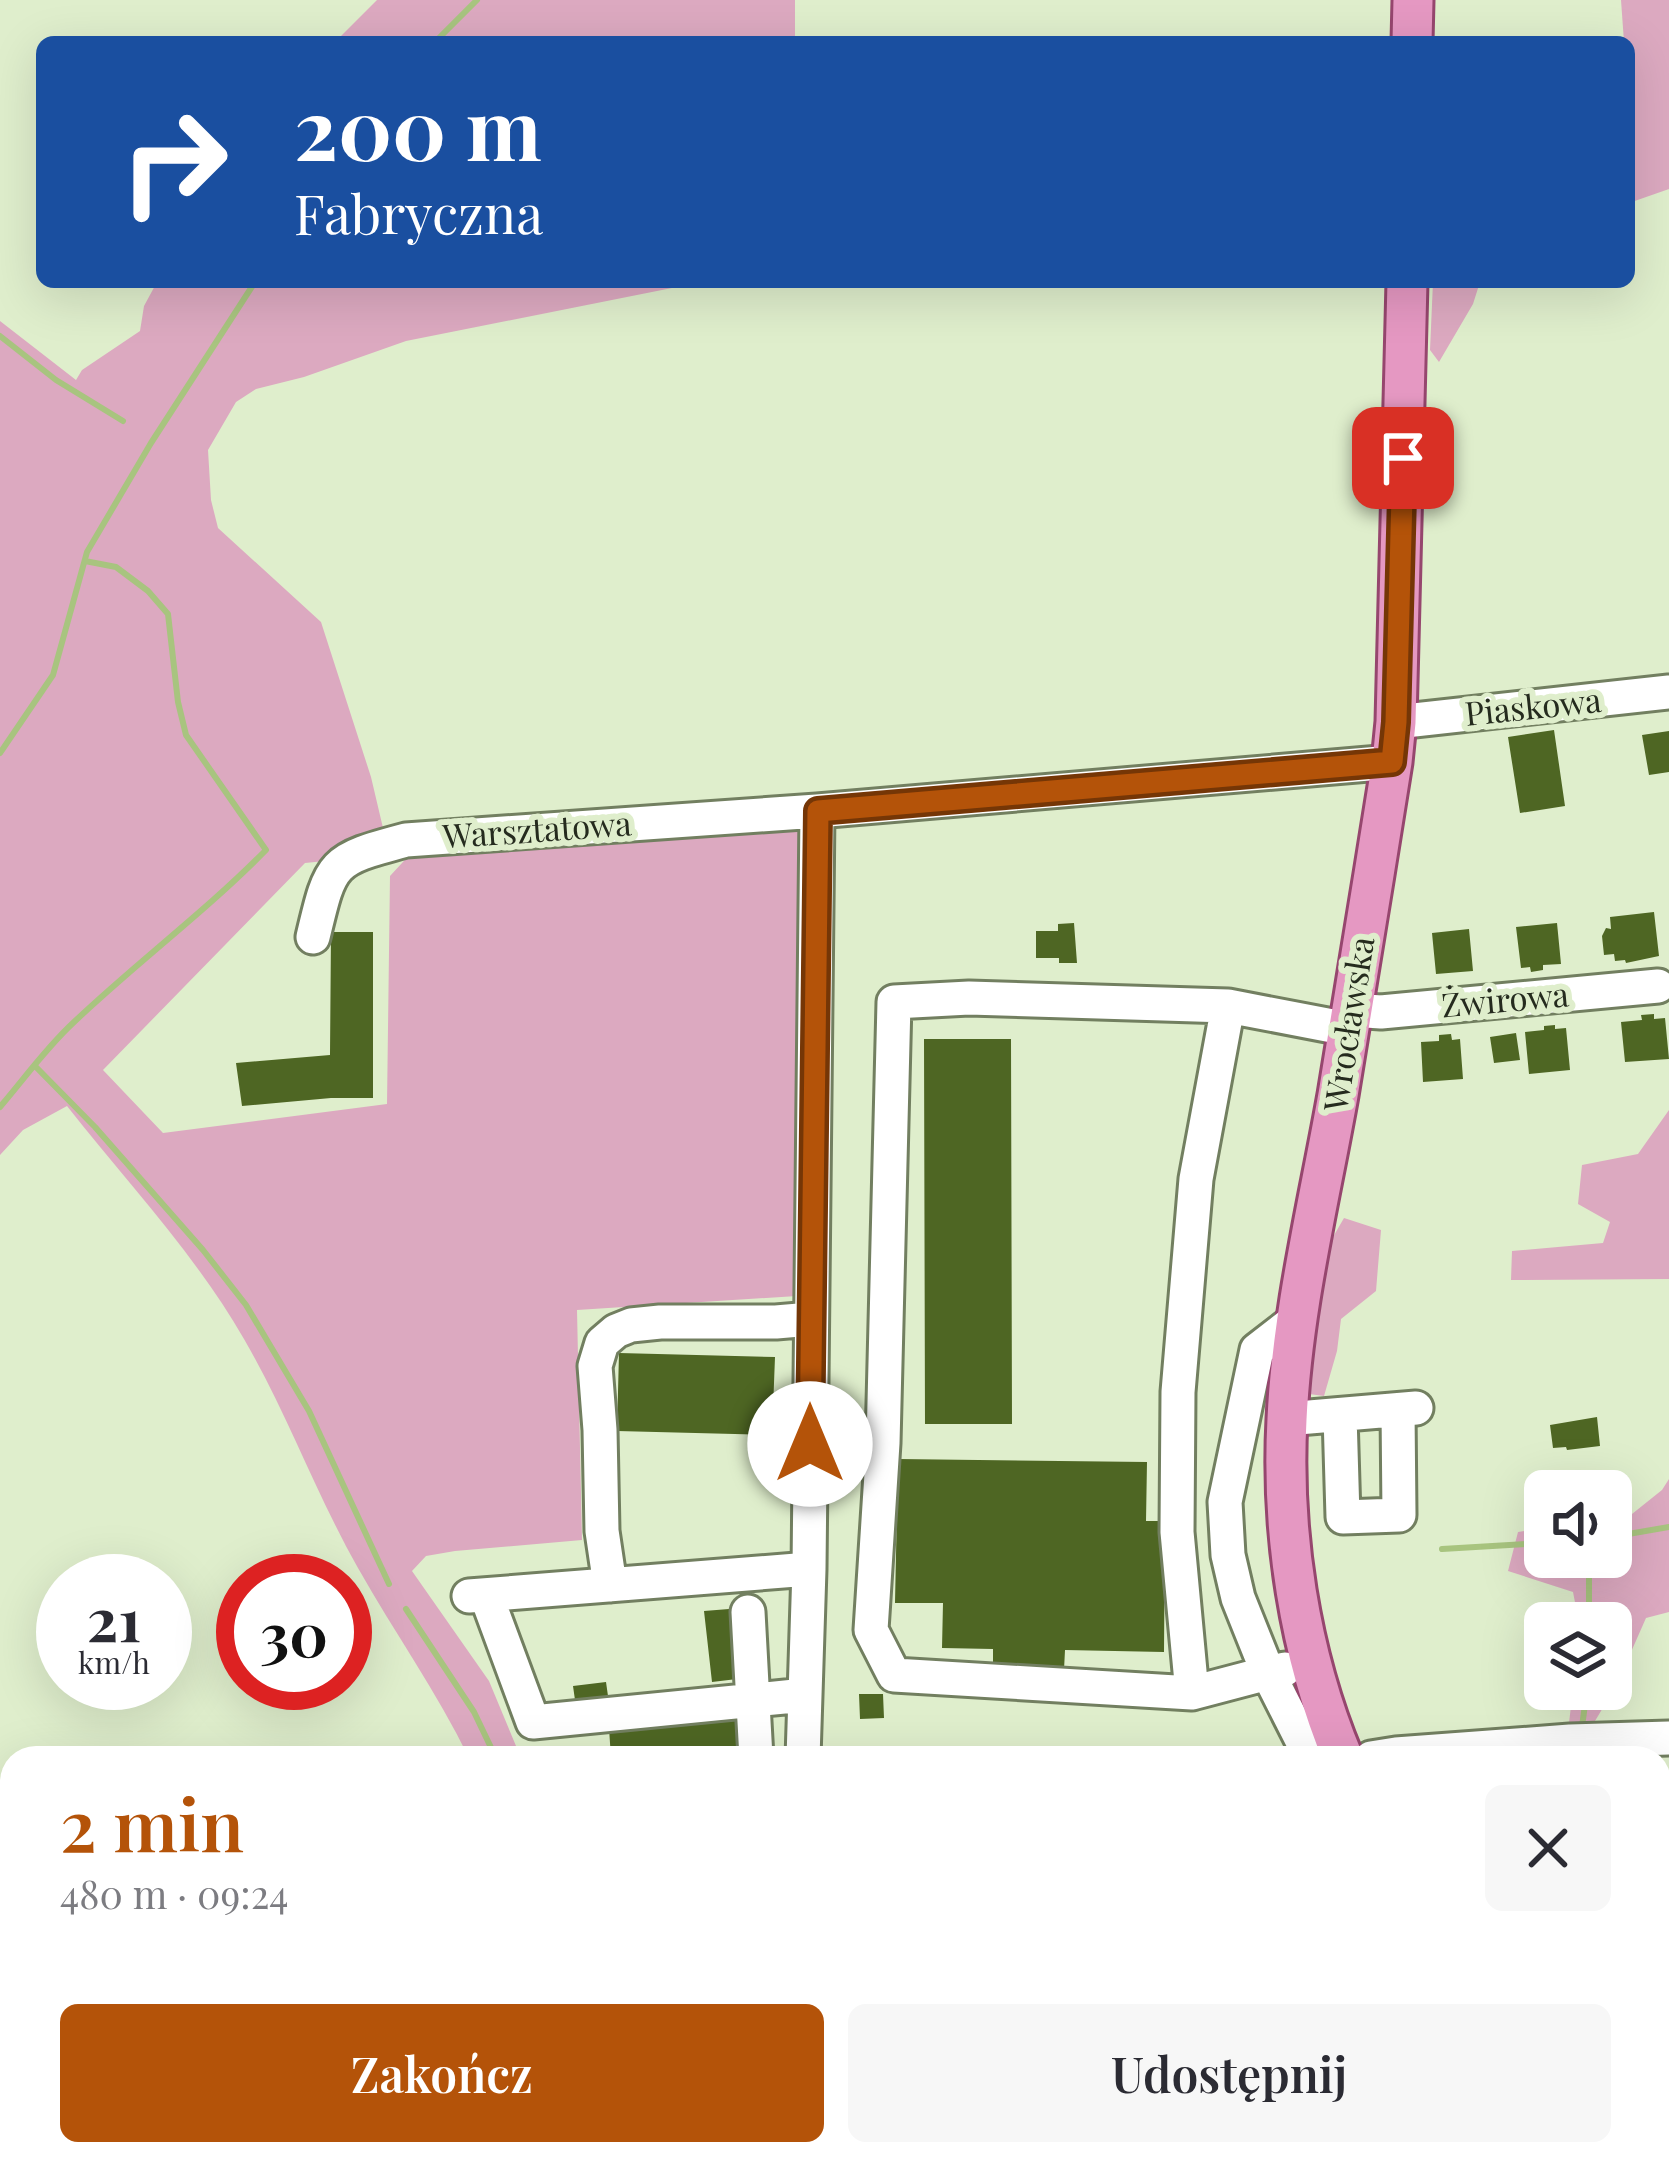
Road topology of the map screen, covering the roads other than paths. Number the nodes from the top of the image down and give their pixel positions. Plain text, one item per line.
1 (1413, 0) edge
2 (1412, 36) edge
3 (1407, 288) edge
4 (1669, 692) edge
5 (1394, 742) junction
6 (818, 811) junction
7 (313, 937) dead end
8 (1658, 986) dead end
9 (1228, 1006) junction
10 (1350, 1019) junction
11 (811, 1319) junction
12 (1297, 1319) junction
13 (1340, 1415) junction
14 (1286, 1419) junction
15 (809, 1569) junction
16 (610, 1585) junction
17 (748, 1612) dead end
18 (1311, 1664) junction
19 (1268, 1673) junction
20 (1192, 1693) junction
21 (805, 1695) junction
22 (751, 1701) junction
23 (1669, 1738) edge
24 (755, 1746) edge
25 (803, 1746) edge
26 (1305, 1746) edge
27 (1338, 1746) edge
28 (1503, 1746) edge

1 - 2 main road
3 - 5 main road, Wrocławska
4 - 5 street, Piaskowa
5 - 6 street, Piaskowa
5 - 10 main road, Wrocławska
6 - 7 street, Warsztatowa
6 - 11 street
8 - 10 street, Żwirowa
9 - 10 street, Żwirowa
9 - 20 street
9 - 20 street, Żwirowa
10 - 12 main road, Wrocławska
11 - 15 street
11 - 16 street
12 - 14 main road, Wrocławska
12 - 19 street
13 - 13 street
13 - 14 street
14 - 18 main road, Wrocławska
15 - 16 street
15 - 21 street
16 - 22 street
17 - 22 street
18 - 19 street
18 - 27 main road, Wrocławska
19 - 20 street
19 - 26 street
21 - 22 street
21 - 25 street
22 - 24 street
23 - 28 street

